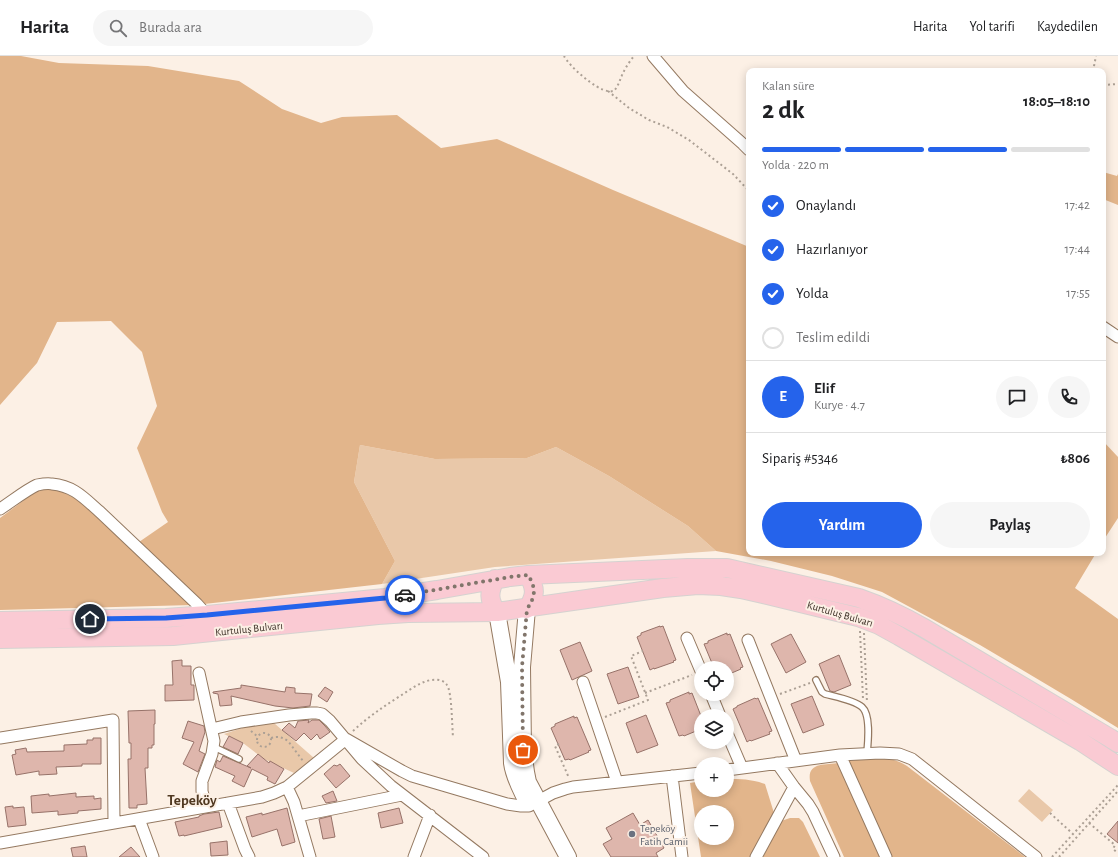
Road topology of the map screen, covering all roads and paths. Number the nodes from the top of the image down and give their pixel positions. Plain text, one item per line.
1 (564, 56) edge
2 (634, 56) edge
3 (653, 56) edge
4 (1096, 56) edge
5 (1094, 68) edge
6 (1118, 84) edge
7 (1106, 85) edge
8 (608, 91) junction
9 (746, 147) edge
10 (746, 188) edge
11 (1106, 329) edge
12 (1118, 337) edge
13 (0, 508) edge
14 (528, 575) junction
15 (495, 579) junction
16 (527, 609) junction
17 (497, 612) junction
18 (207, 615) junction
19 (0, 621) edge
20 (860, 629) dead end
21 (864, 630) dead end
22 (687, 638) dead end
23 (0, 639) edge
24 (748, 640) dead end
25 (643, 651) dead end
26 (694, 661) edge
27 (199, 673) dead end
28 (694, 674) edge
29 (816, 680) joint
30 (583, 682) dead end
31 (645, 693) junction
32 (772, 698) junction
33 (865, 709) junction
34 (596, 721) junction
35 (212, 729) junction
36 (0, 738) edge
37 (271, 738) junction
38 (453, 738) dead end
39 (346, 739) junction
40 (558, 744) dead end
41 (1118, 744) edge
42 (214, 747) junction
43 (734, 749) edge
44 (867, 754) junction
45 (840, 755) junction
46 (239, 759) dead end
47 (796, 761) junction
48 (777, 763) junction
49 (1118, 766) edge
50 (742, 768) junction
51 (309, 769) junction
52 (734, 769) edge
53 (694, 774) edge
54 (672, 776) junction
55 (617, 782) junction
56 (1118, 785) edge
57 (287, 787) junction
58 (573, 787) junction
59 (794, 787) junction
60 (1118, 791) edge
61 (402, 795) junction
62 (228, 803) junction
63 (534, 804) junction
64 (206, 807) junction
65 (1050, 813) dead end
66 (298, 816) junction
67 (430, 816) junction
68 (139, 819) junction
69 (114, 823) junction
70 (1089, 823) junction
71 (1073, 834) junction
72 (0, 843) edge
73 (1118, 843) edge
74 (1115, 845) junction
75 (1118, 853) edge
76 (153, 857) edge
77 (249, 857) edge
78 (310, 857) edge
79 (414, 857) edge
80 (483, 857) edge
81 (556, 857) edge
82 (568, 857) edge
83 (682, 857) edge
84 (756, 857) edge
85 (834, 857) edge
86 (886, 857) edge
87 (1036, 857) edge
88 (1052, 857) edge
89 (1059, 857) edge

1 - 8 path
2 - 8 path
3 - 9 street
4 - 5 path
6 - 7 path
8 - 10 path
11 - 12 street
13 - 18 street
14 - 15 highway
14 - 16 highway
14 - 41 highway, Kurtuluş Bulvarı
15 - 17 highway
15 - 18 highway, Kurtuluş Bulvarı
16 - 17 highway
16 - 49 highway, Kurtuluş Bulvarı
16 - 63 main road
17 - 23 highway, Kurtuluş Bulvarı
17 - 63 main road
18 - 19 highway, Kurtuluş Bulvarı
20 - 33 path
21 - 33 path
22 - 26 street
24 - 32 street
25 - 31 path
27 - 35 street
28 - 31 path
29 - 32 path
29 - 33 lane
30 - 34 street
31 - 34 path
32 - 47 street
33 - 44 lane
34 - 55 street
35 - 39 street
35 - 42 street
36 - 69 street
37 - 37 path
37 - 51 path
38 - 39 path
39 - 51 street
39 - 61 street
39 - 63 street
40 - 58 path
42 - 46 lane
42 - 64 street
43 - 50 street
44 - 45 street
44 - 87 street
45 - 47 street
45 - 86 street
47 - 48 street
48 - 50 street
48 - 59 street
50 - 52 street
51 - 57 street
53 - 54 street
54 - 55 street
54 - 83 street
55 - 58 street
56 - 71 path
57 - 62 street
57 - 66 street
58 - 63 street
59 - 84 street
59 - 85 street
60 - 70 path
61 - 66 street
61 - 67 street
62 - 64 street
62 - 77 street
63 - 81 main road
63 - 82 main road
64 - 68 street
65 - 71 path
66 - 78 street
67 - 79 street
67 - 80 street
68 - 69 street
68 - 76 street
69 - 72 street
70 - 74 path
70 - 89 path
71 - 88 path
73 - 74 path
74 - 75 path

